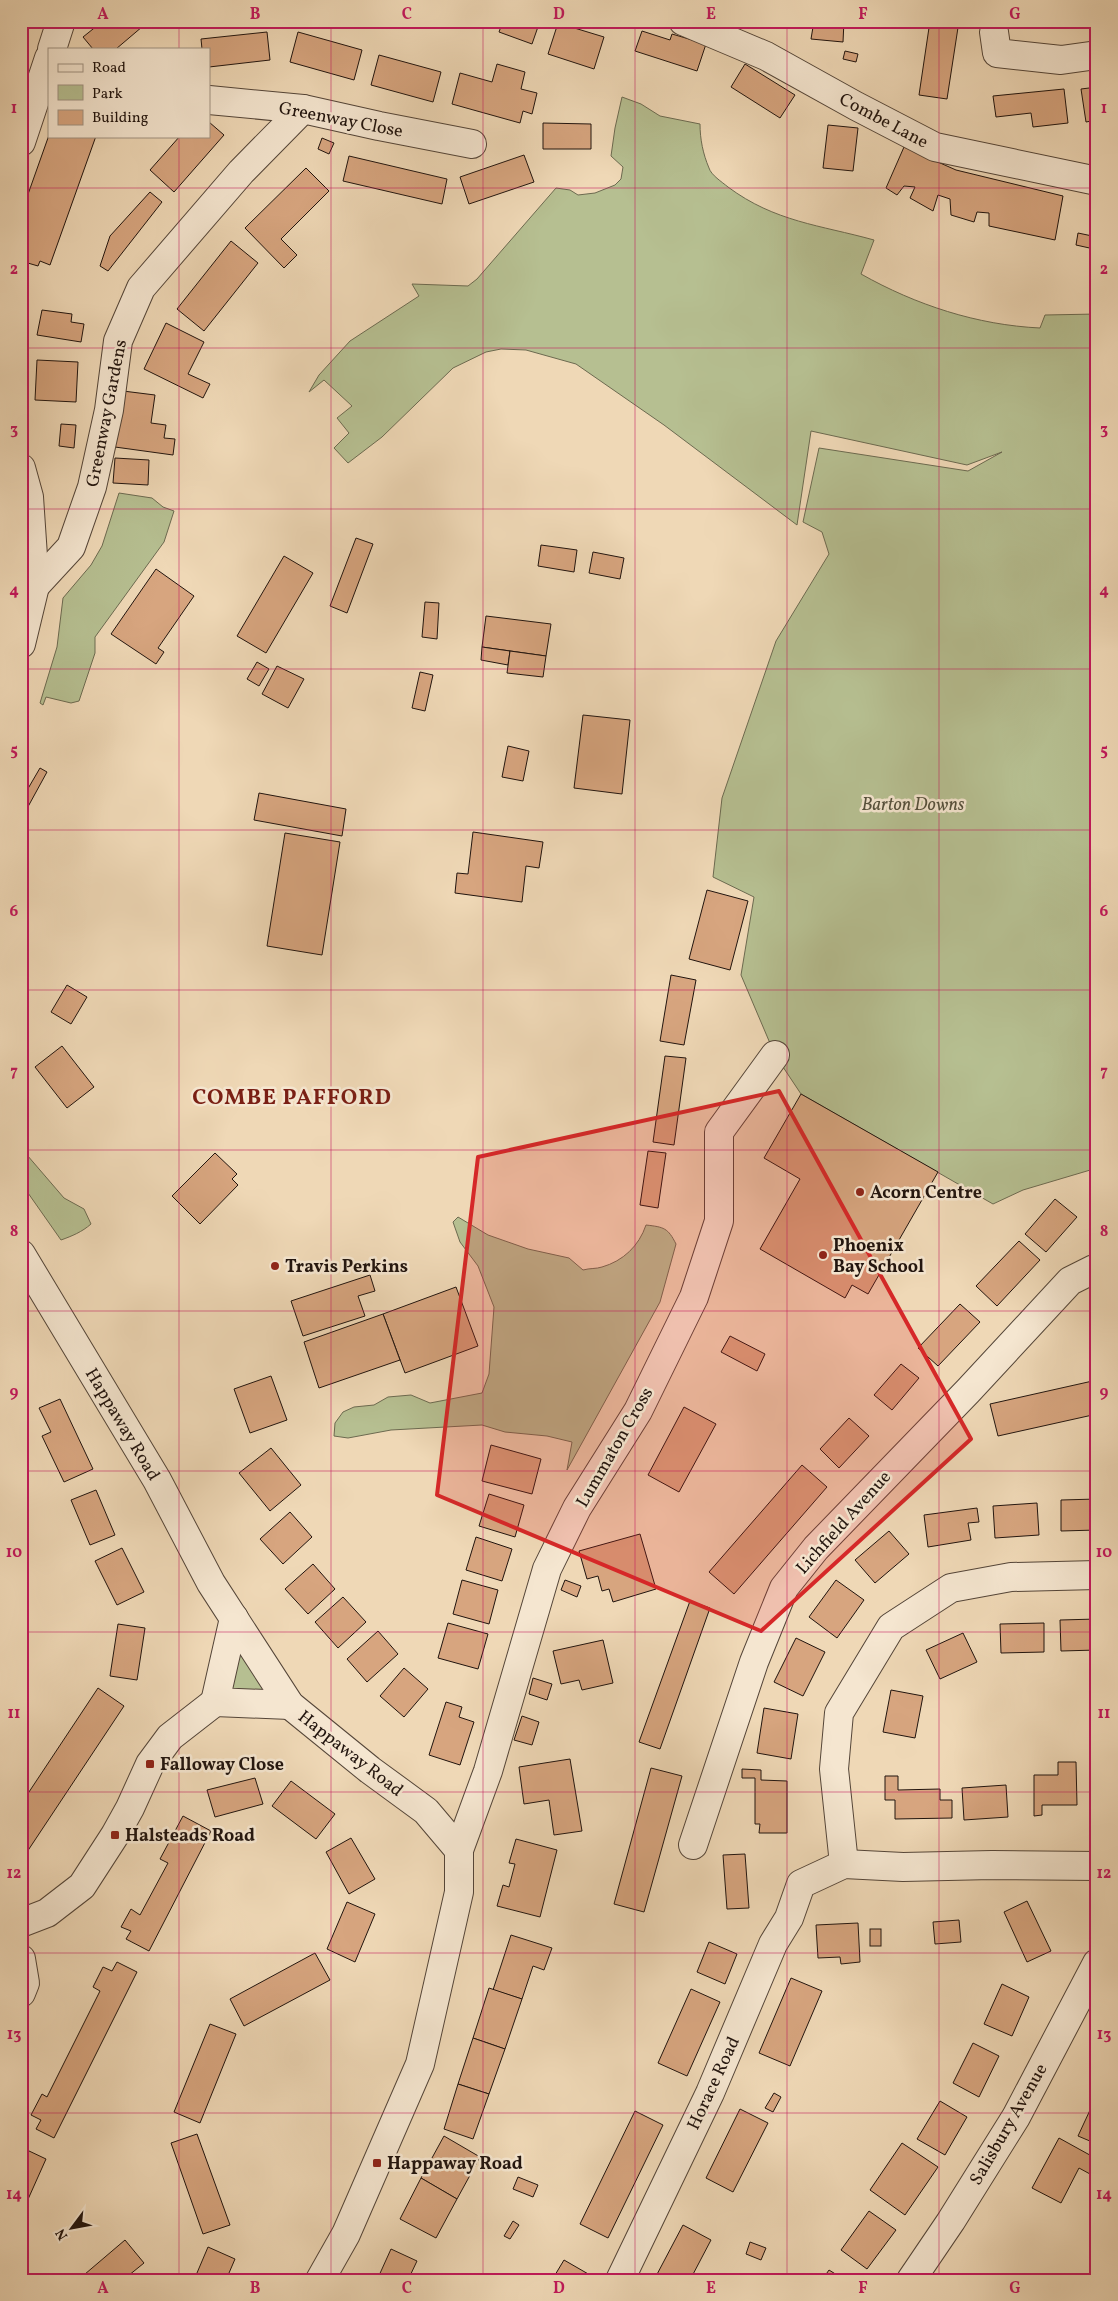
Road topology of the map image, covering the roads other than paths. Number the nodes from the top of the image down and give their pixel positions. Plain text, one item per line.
1 (61, 21) edge
2 (683, 21) edge
3 (53, 48) edge
4 (992, 52) dead end
5 (1097, 55) edge
6 (48, 63) edge
7 (210, 100) edge
8 (303, 109) junction
9 (21, 142) edge
10 (472, 144) dead end
11 (1097, 181) edge
12 (21, 468) edge
13 (35, 586) junction
14 (21, 644) edge
15 (775, 1055) dead end
16 (21, 1254) edge
17 (1097, 1270) edge
18 (1097, 1575) edge
19 (234, 1618) junction
20 (215, 1702) junction
21 (290, 1705) junction
22 (693, 1845) dead end
23 (459, 1850) junction
24 (844, 1864) junction
25 (1097, 1866) edge
26 (21, 1923) edge
27 (21, 1959) edge
28 (1097, 1963) edge
29 (21, 1992) edge
30 (320, 2280) edge
31 (620, 2280) edge
32 (911, 2280) edge

1 - 3 street
2 - 11 street, Combe Lane
4 - 5 street
6 - 9 street
7 - 8 street, Greenway Close
8 - 10 street, Greenway Close
8 - 13 street, Greenway Gardens
12 - 13 street
13 - 14 street
15 - 23 street, Lummaton Cross
16 - 19 street, Happaway Road
17 - 22 street, Lichfield Avenue
18 - 24 street
19 - 20 street
19 - 21 street, Happaway Road
20 - 21 street
20 - 26 street
21 - 23 street, Happaway Road
23 - 30 street
24 - 25 street
24 - 31 street, Horace Road
27 - 29 street
28 - 32 street, Salisbury Avenue

